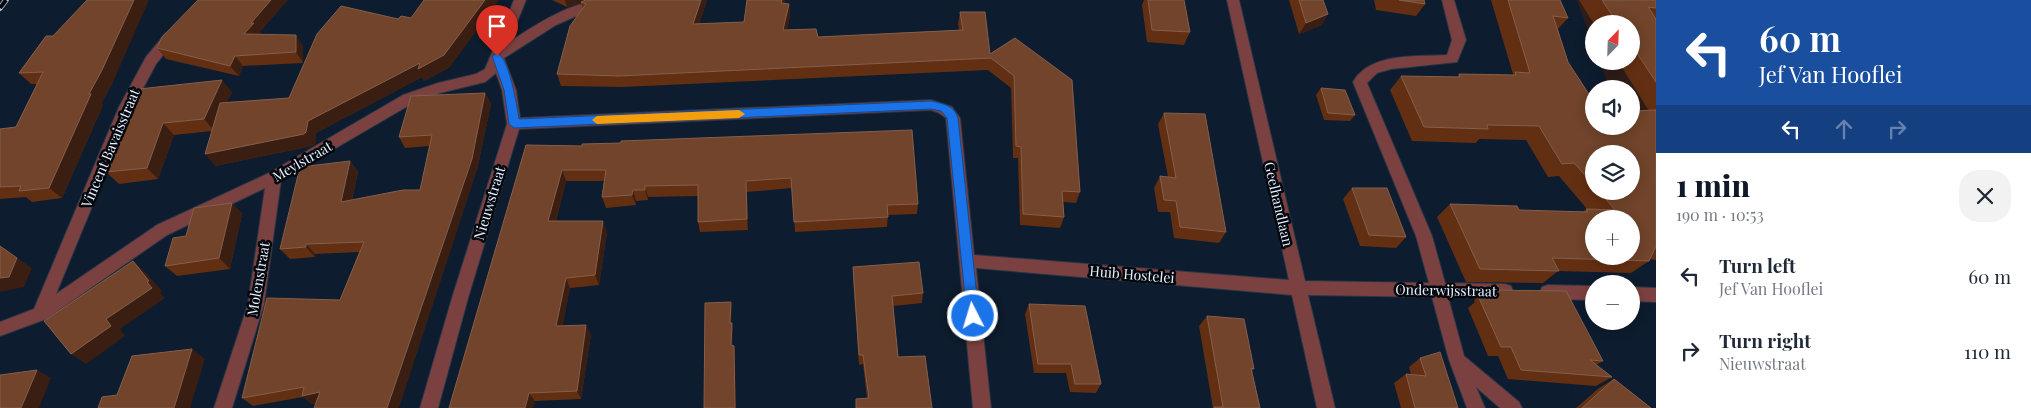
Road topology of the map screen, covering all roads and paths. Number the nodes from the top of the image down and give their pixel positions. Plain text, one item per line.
1 (520, 0) edge
2 (602, 0) edge
3 (1232, 0) edge
4 (1448, 0) edge
5 (182, 26) edge
6 (497, 56) junction
7 (514, 124) junction
8 (274, 177) junction
9 (968, 261) junction
10 (1298, 288) junction
11 (1438, 290) junction
12 (1516, 291) edge
13 (1535, 292) edge
14 (1585, 293) edge
15 (1640, 294) edge
16 (1656, 294) edge
17 (40, 314) junction
18 (0, 328) edge
19 (1456, 360) junction
20 (223, 408) edge
21 (428, 408) edge
22 (982, 408) edge
23 (1326, 408) edge
24 (1476, 408) edge
25 (1513, 408) edge

1 - 6 street
2 - 6 street, Meylstraat
3 - 10 street, Geelhandlaan
4 - 11 street
5 - 17 street, Vincent Bavaisstraat
6 - 7 street, Nieuwstraat
6 - 8 street, Meylstraat
7 - 9 street
7 - 21 street, Nieuwstraat
8 - 17 street, Meylstraat
8 - 20 street, Molenstraat
9 - 10 street, Huib Hostelei
9 - 22 street
10 - 11 street, Onderwijsstraat
10 - 23 street, Geelhandlaan
11 - 12 street, Onderwijsstraat
11 - 19 street
13 - 14 street
15 - 16 street
17 - 18 street, Meylstraat
19 - 24 street
19 - 25 street

